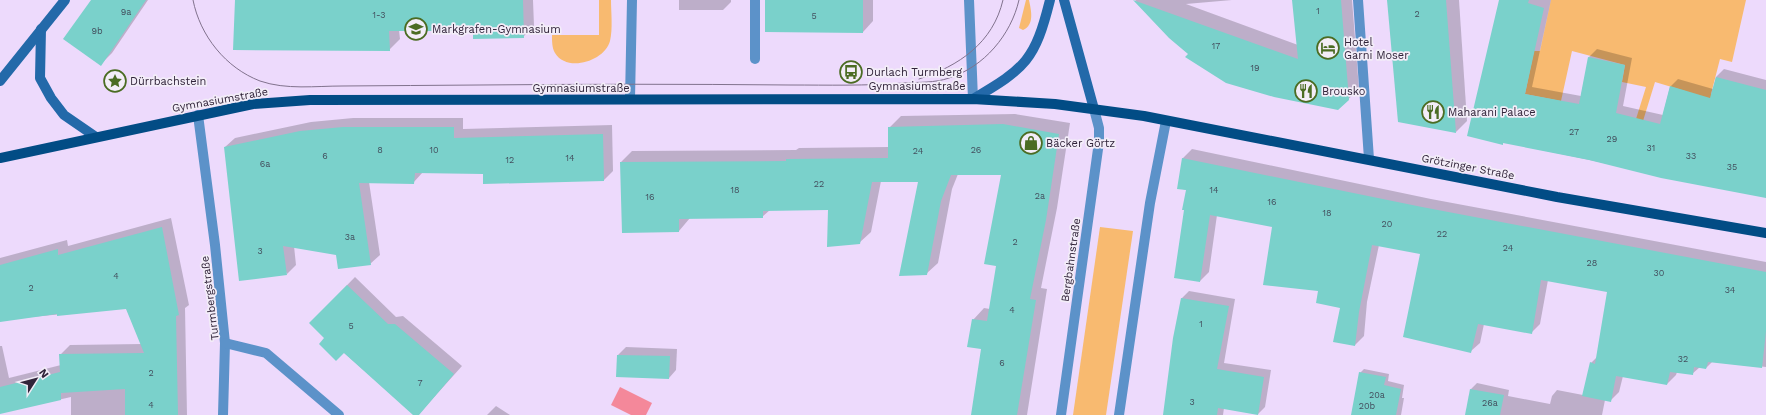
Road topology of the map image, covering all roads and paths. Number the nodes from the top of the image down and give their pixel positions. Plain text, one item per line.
1 (64, 0) edge
2 (632, 0) edge
3 (754, 0) edge
4 (968, 0) edge
5 (1050, 0) edge
6 (1064, 0) edge
7 (1358, 0) edge
8 (41, 29) junction
9 (755, 60) dead end
10 (0, 81) edge
11 (630, 99) junction
12 (973, 99) junction
13 (1094, 109) junction
14 (198, 115) junction
15 (1166, 121) junction
16 (96, 136) junction
17 (0, 158) edge
18 (1369, 159) junction
19 (1766, 233) edge
20 (225, 343) junction
21 (224, 415) edge
22 (339, 415) edge
23 (1061, 415) edge
24 (1118, 415) edge

1 - 8 main road
2 - 11 street
3 - 9 street
4 - 12 street
5 - 12 main road
6 - 13 main road
7 - 18 street
8 - 10 main road
8 - 16 main road
11 - 12 main road, Gymnasiumstraße
11 - 14 main road, Gymnasiumstraße
12 - 13 main road, Gymnasiumstraße
13 - 15 main road, Gymnasiumstraße
13 - 23 street, Bergbahnstraße
14 - 16 main road, Gymnasiumstraße
14 - 20 street, Turmbergstraße
15 - 18 main road, Grötzinger Straße
15 - 24 street
16 - 17 main road, Gymnasiumstraße
18 - 19 main road, Grötzinger Straße
20 - 21 street
20 - 22 street, Turmbergstraße

